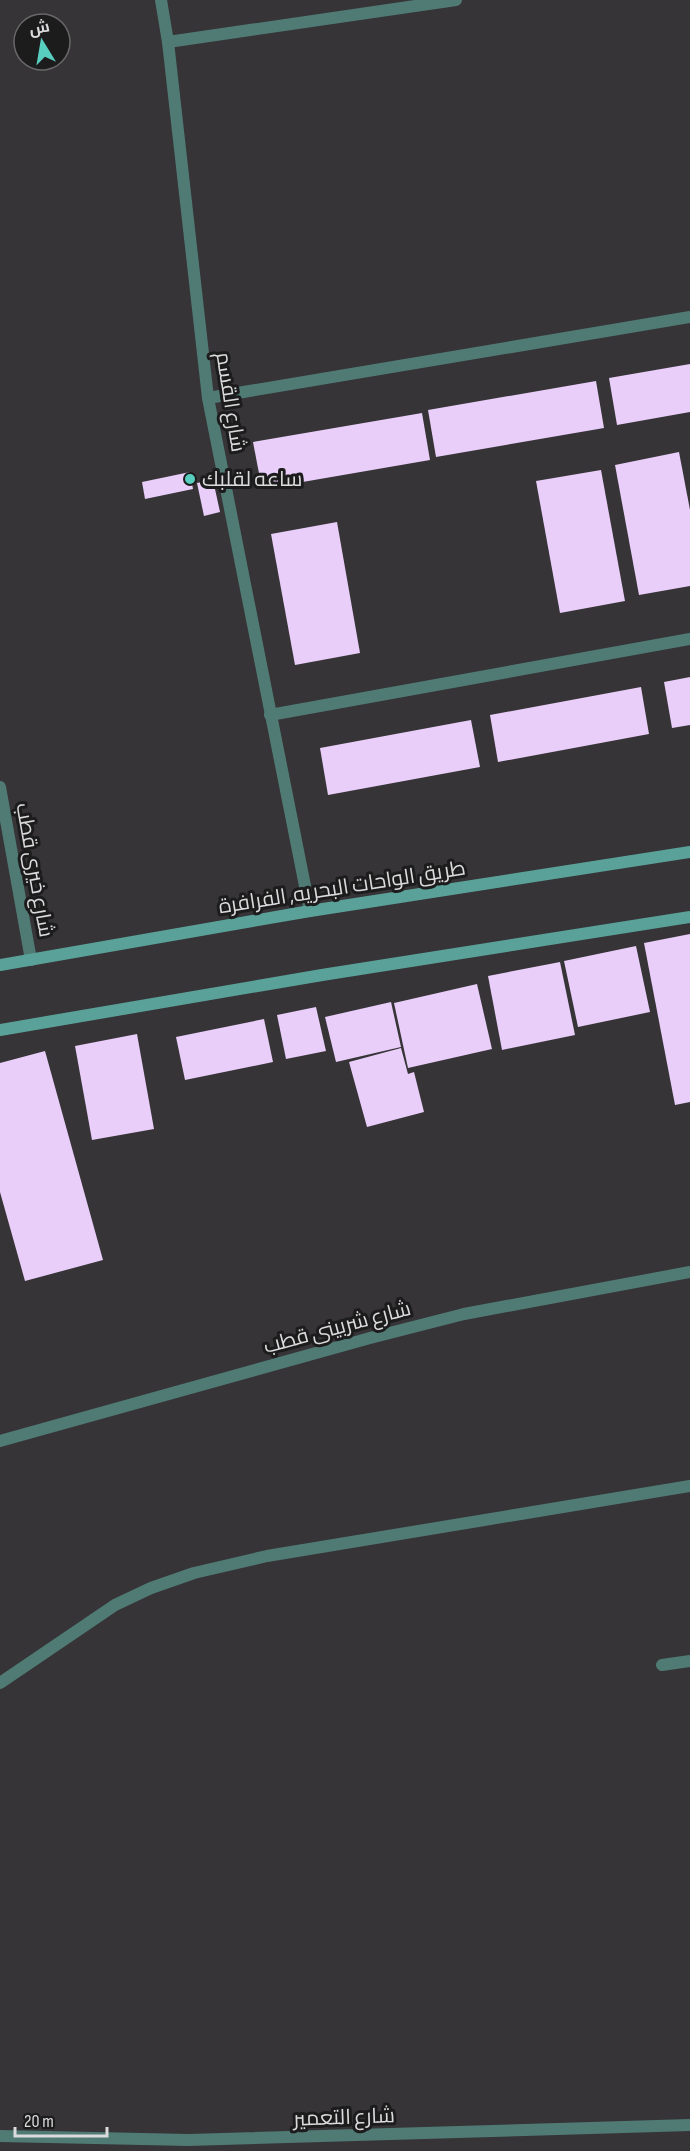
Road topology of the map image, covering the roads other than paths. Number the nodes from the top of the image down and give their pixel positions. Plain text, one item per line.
1 (161, 0) edge
2 (456, 0) edge
3 (168, 42) junction
4 (690, 317) edge
5 (208, 398) junction
6 (690, 639) edge
7 (270, 715) junction
8 (0, 787) edge
9 (690, 852) edge
10 (310, 911) junction
11 (690, 917) edge
12 (31, 960) junction
13 (0, 965) edge
14 (0, 1030) edge
15 (690, 1272) edge
16 (0, 1442) edge
17 (690, 1486) edge
18 (690, 1661) edge
19 (662, 1665) dead end
20 (0, 1683) edge
21 (690, 2126) edge
22 (0, 2136) edge

1 - 3 street, شارع القسم
2 - 3 street
3 - 5 street, شارع القسم
4 - 5 street
5 - 7 street, شارع القسم
6 - 7 street
7 - 10 street, شارع القسم
8 - 12 street, شارع خيرى قطب
9 - 10 main road, طريق الواحات البحريه, الفرافرة
10 - 12 main road, طريق الواحات البحريه, الفرافرة
11 - 14 main road
12 - 13 main road, طريق الواحات البحريه, الفرافرة
15 - 16 street, شارع شربينى قطب
17 - 20 street
18 - 19 street
21 - 22 street, شارع التعمير

